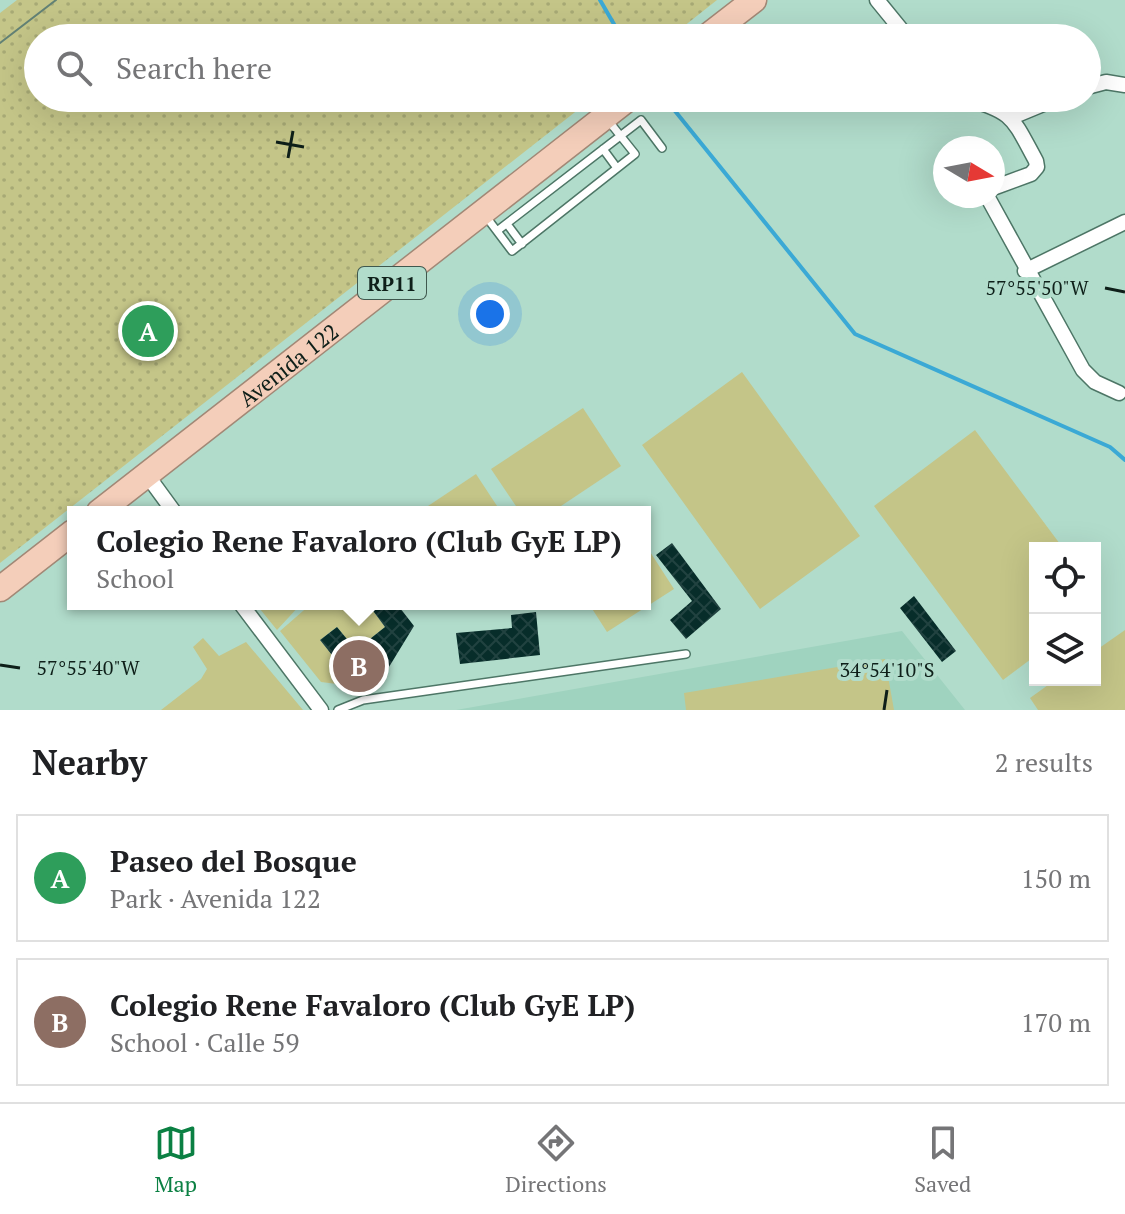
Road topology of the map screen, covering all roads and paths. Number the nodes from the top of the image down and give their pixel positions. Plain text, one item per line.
1 (754, 0) edge
2 (877, 0) edge
3 (723, 24) edge
4 (897, 24) edge
5 (1101, 83) edge
6 (1125, 85) edge
7 (610, 112) edge
8 (1005, 112) edge
9 (1024, 112) edge
10 (605, 116) junction
11 (1012, 117) junction
12 (621, 136) junction
13 (662, 148) dead end
14 (603, 149) junction
15 (617, 168) junction
16 (1005, 184) edge
17 (993, 208) edge
18 (490, 222) junction
19 (1125, 222) edge
20 (507, 224) junction
21 (522, 244) junction
22 (1025, 271) junction
23 (1119, 393) dead end
24 (147, 475) junction
25 (107, 506) edge
26 (170, 506) edge
27 (67, 537) edge
28 (0, 589) edge
29 (246, 610) edge
30 (686, 654) dead end
31 (321, 710) edge
32 (338, 710) edge

1 - 3 highway
2 - 4 street
5 - 6 street
7 - 10 highway, Avenida 122 / RP11
8 - 11 street
9 - 11 street
10 - 12 lane
10 - 18 highway, Avenida 122 / RP11
11 - 16 street
12 - 13 lane
12 - 14 lane
12 - 15 lane
14 - 15 lane
14 - 20 lane
15 - 21 lane
17 - 22 street
18 - 20 lane
18 - 21 lane
18 - 24 highway, Avenida 122 / RP11
19 - 22 street
20 - 21 lane
22 - 23 street
24 - 25 highway, Avenida 122 / RP11
24 - 26 street
27 - 28 highway
29 - 31 street
30 - 32 lane

